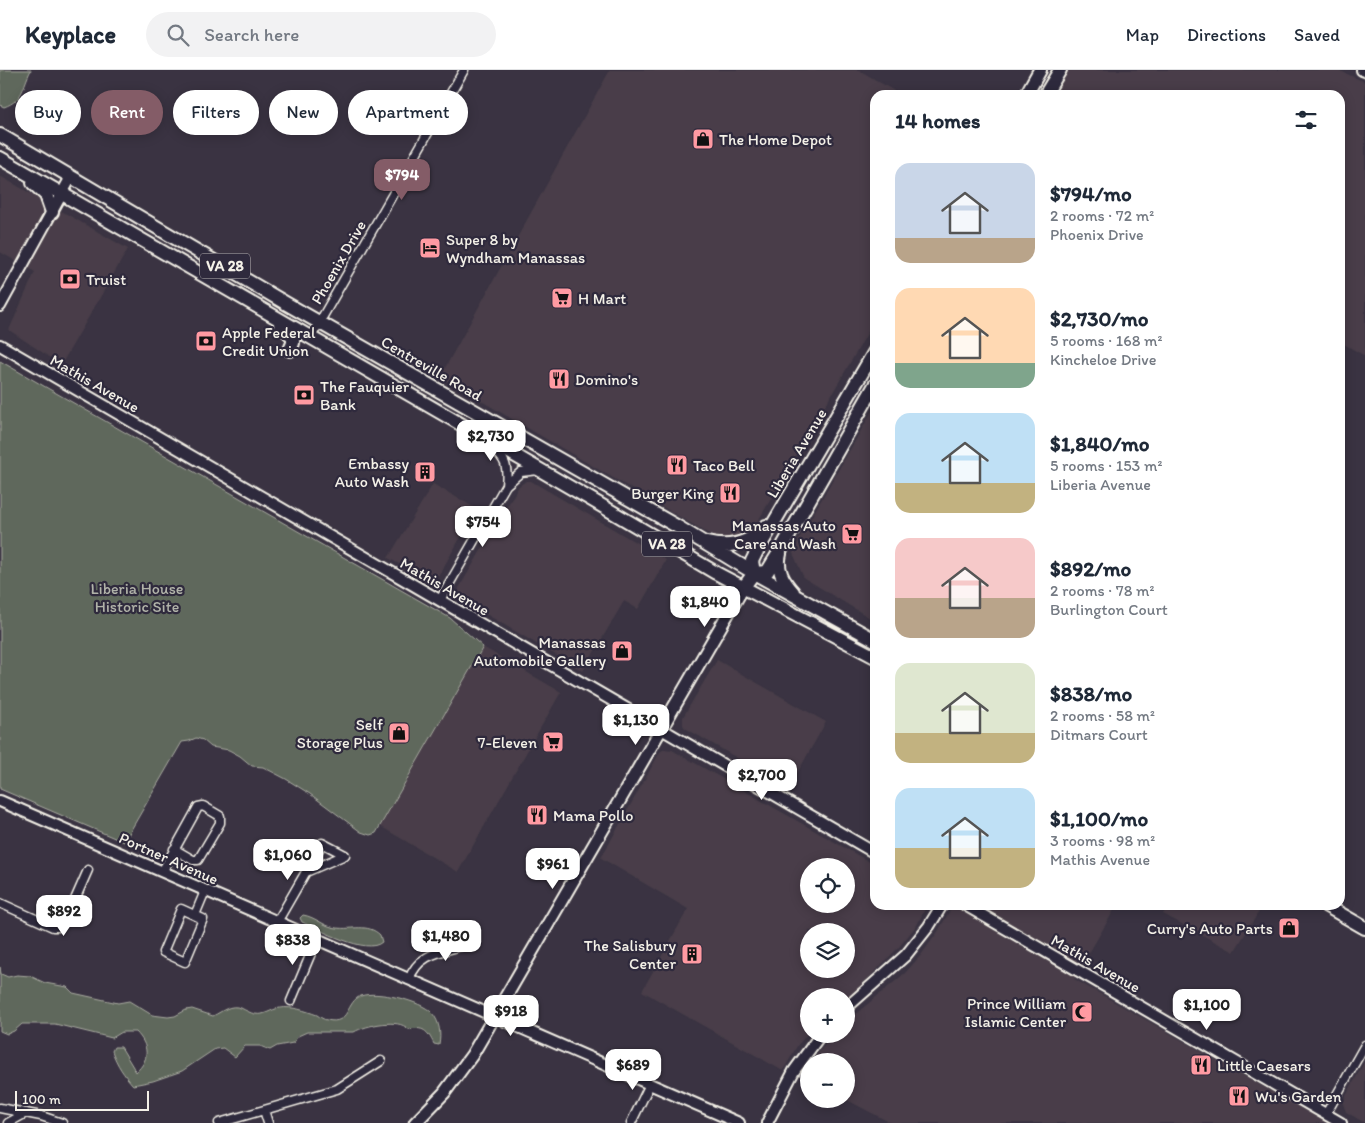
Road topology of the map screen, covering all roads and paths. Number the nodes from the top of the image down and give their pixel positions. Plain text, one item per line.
1 (464, 70) edge
2 (1040, 70) edge
3 (1060, 70) edge
4 (1029, 90) edge
5 (1048, 90) edge
6 (0, 135) edge
7 (0, 158) edge
8 (17, 168) junction
9 (71, 177) junction
10 (62, 194) junction
11 (52, 212) junction
12 (0, 306) edge
13 (272, 315) junction
14 (320, 322) junction
15 (311, 337) junction
16 (0, 345) edge
17 (290, 350) dead end
18 (870, 359) edge
19 (870, 394) edge
20 (482, 437) junction
21 (540, 470) junction
22 (506, 485) junction
23 (779, 514) junction
24 (701, 541) junction
25 (780, 552) junction
26 (754, 573) junction
27 (743, 588) junction
28 (800, 599) junction
29 (440, 600) junction
30 (870, 637) edge
31 (870, 654) edge
32 (662, 729) junction
33 (0, 801) edge
34 (174, 849) junction
35 (870, 849) edge
36 (88, 870) dead end
37 (162, 872) junction
38 (306, 872) junction
39 (205, 890) junction
40 (0, 903) edge
41 (939, 910) edge
42 (974, 910) edge
43 (1334, 910) edge
44 (195, 915) junction
45 (278, 922) junction
46 (1365, 928) edge
47 (317, 939) junction
48 (461, 946) dead end
49 (409, 980) junction
50 (855, 1000) edge
51 (291, 1001) dead end
52 (496, 1017) junction
53 (814, 1043) edge
54 (1365, 1045) edge
55 (382, 1061) dead end
56 (650, 1084) junction
57 (0, 1108) edge
58 (264, 1110) junction
59 (27, 1113) junction
60 (1326, 1114) junction
61 (8, 1123) edge
62 (62, 1123) edge
63 (219, 1123) edge
64 (268, 1123) edge
65 (415, 1123) edge
66 (631, 1123) edge
67 (739, 1123) edge
68 (767, 1123) edge
69 (1341, 1123) edge

1 - 14 street, Phoenix Drive
2 - 4 highway
3 - 5 highway
6 - 9 highway, Centreville Road / VA 28
7 - 8 highway, VA 28
8 - 10 highway, VA 28
8 - 11 highway
9 - 10 street
9 - 14 highway, Centreville Road / VA 28
10 - 11 street
10 - 13 highway, VA 28
11 - 12 street
13 - 15 highway, VA 28
13 - 17 highway
14 - 15 street, Phoenix Drive
14 - 24 highway, Centreville Road / VA 28
15 - 20 highway, VA 28
16 - 29 street, Mathis Avenue
18 - 23 highway, Liberia Avenue
19 - 25 highway, Liberia Avenue
20 - 21 highway, VA 28
20 - 22 street
21 - 22 street
21 - 27 highway, VA 28
22 - 29 street
23 - 24 highway
23 - 26 highway, Liberia Avenue
24 - 26 highway, Centreville Road / VA 28
25 - 26 highway, Liberia Avenue
25 - 28 highway
26 - 27 highway, Liberia Avenue
26 - 28 highway, Centreville Road / VA 28
27 - 31 highway, VA 28
27 - 32 main road, Liberia Avenue
28 - 30 highway, Centreville Road / VA 28
29 - 32 street, Mathis Avenue
32 - 35 street, Mathis Avenue
32 - 52 main road, Liberia Avenue
33 - 37 street, Portner Avenue
34 - 34 street
34 - 37 street
36 - 40 street
37 - 39 street, Portner Avenue
38 - 38 street
38 - 45 street
39 - 44 street
39 - 45 street, Portner Avenue
41 - 50 street
42 - 60 street, Mathis Avenue
43 - 46 highway
44 - 44 street
45 - 47 street, Portner Avenue
47 - 49 street, Portner Avenue
47 - 51 street
48 - 49 street
49 - 52 street, Portner Avenue
52 - 56 street, Portner Avenue
52 - 65 main road, Liberia Avenue
53 - 68 street
54 - 60 street
55 - 58 street
56 - 66 street
56 - 67 street, Portner Avenue
57 - 59 street
58 - 63 street
58 - 64 street
59 - 61 street
59 - 62 street
60 - 69 street, Mathis Avenue

